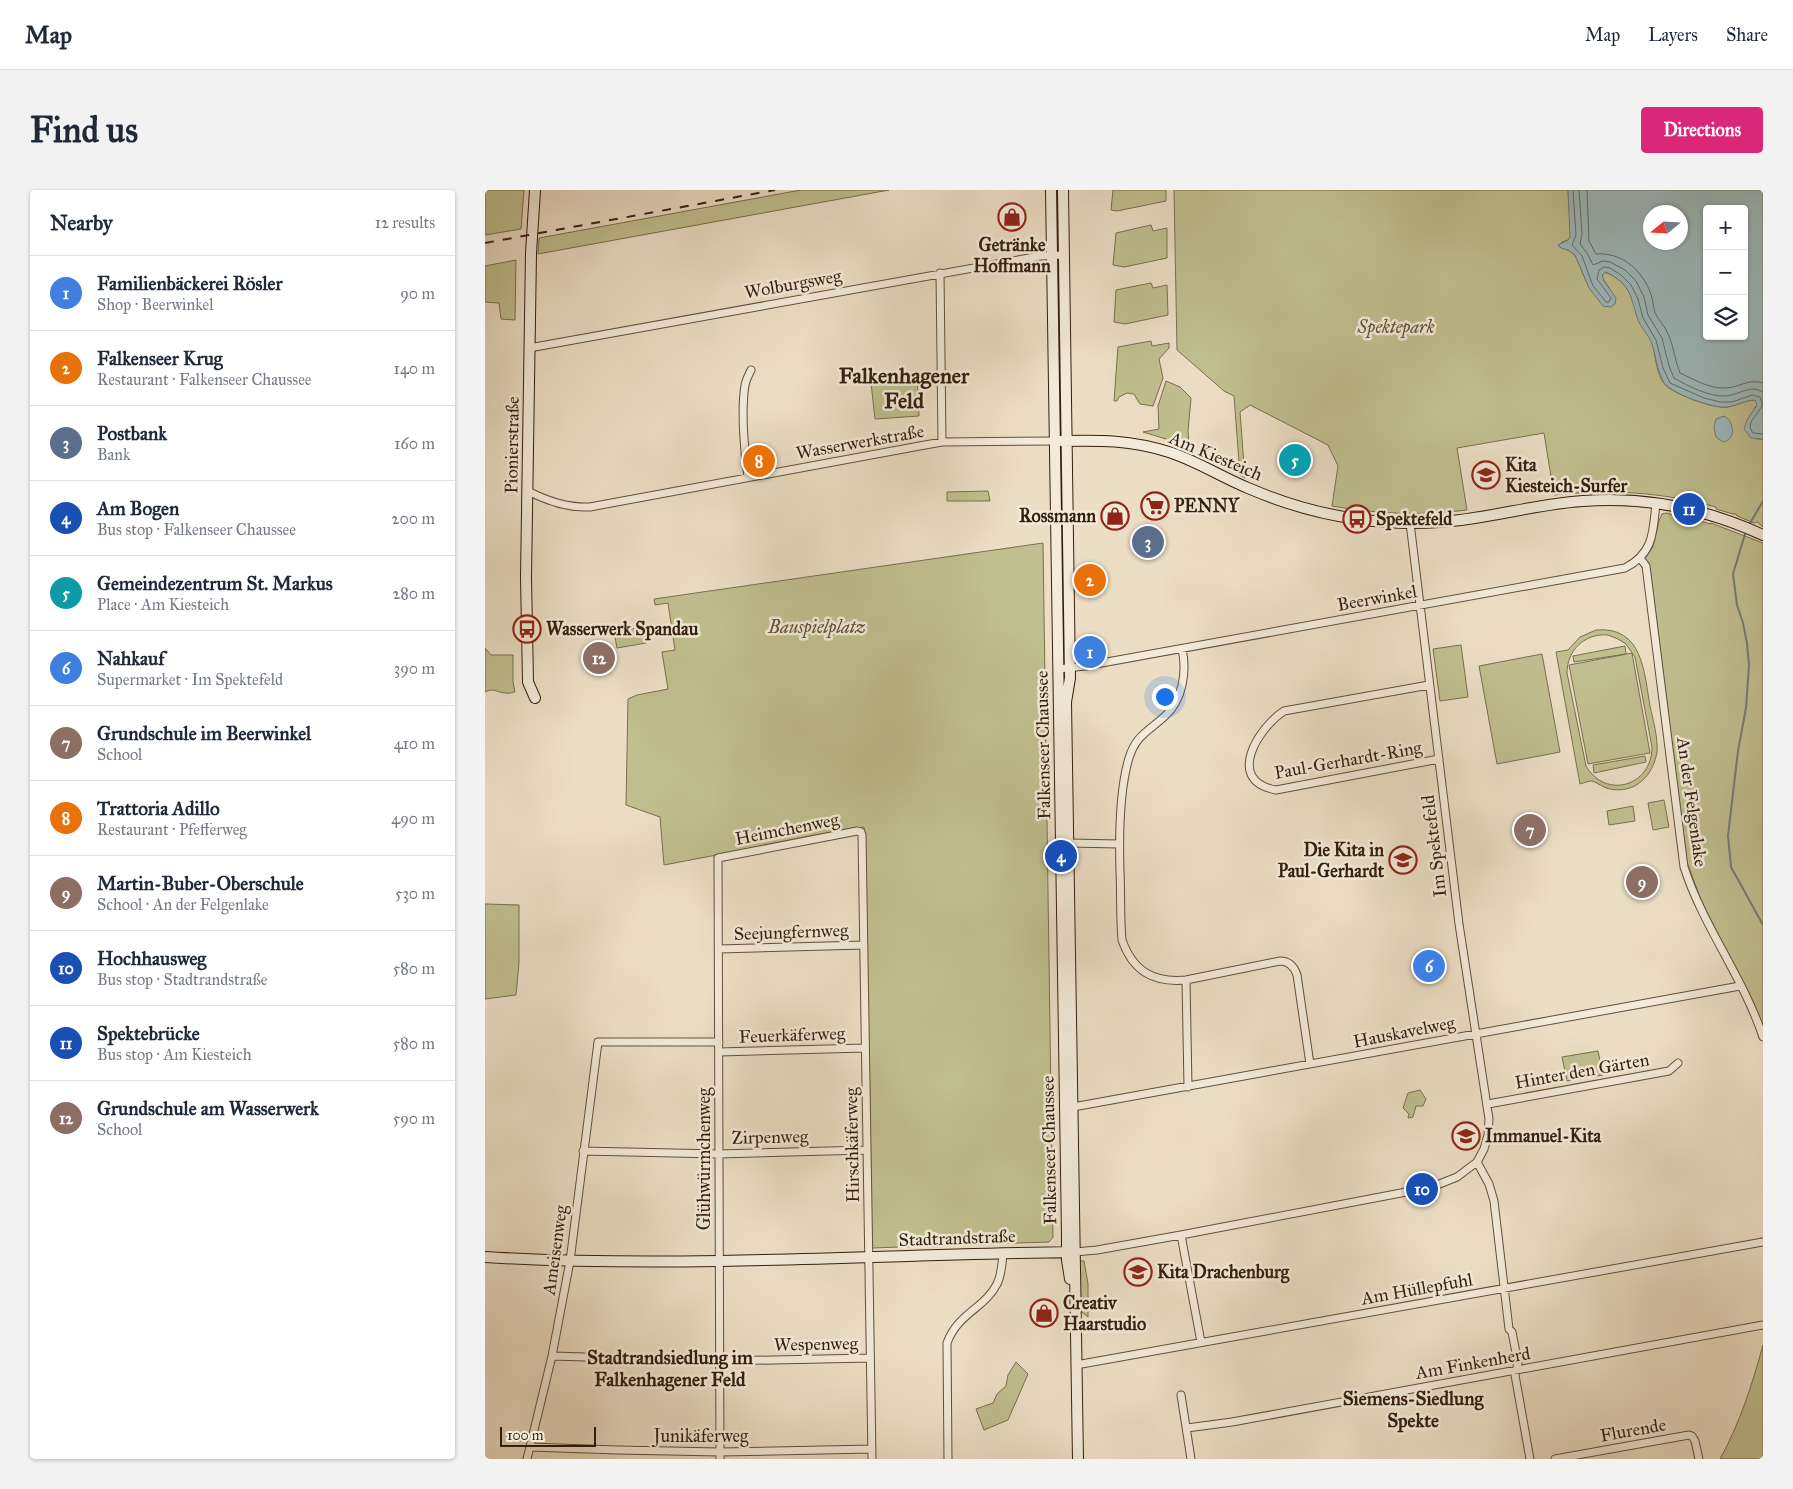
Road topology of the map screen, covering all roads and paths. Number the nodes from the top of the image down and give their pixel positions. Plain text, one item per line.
1 (535, 190) edge
2 (1051, 190) edge
3 (1063, 190) edge
4 (1052, 255) junction
5 (1064, 255) junction
6 (940, 273) junction
7 (529, 348) junction
8 (751, 370) dead end
9 (1055, 441) junction
10 (1067, 441) junction
11 (942, 442) junction
12 (748, 477) junction
13 (528, 491) junction
14 (1656, 503) junction
15 (1410, 523) junction
16 (1763, 535) edge
17 (1640, 558) junction
18 (1419, 606) junction
19 (1182, 649) junction
20 (1058, 669) junction
21 (1070, 669) junction
22 (1429, 685) junction
23 (535, 698) dead end
24 (1439, 760) junction
25 (861, 832) joint
26 (1065, 843) junction
27 (1119, 844) junction
28 (718, 858) joint
29 (863, 945) junction
30 (719, 949) junction
31 (1186, 980) junction
32 (1740, 986) junction
33 (1475, 1034) junction
34 (1763, 1037) edge
35 (597, 1042) joint
36 (719, 1042) junction
37 (865, 1048) junction
38 (719, 1052) junction
39 (1678, 1063) dead end
40 (1310, 1064) junction
41 (1188, 1087) junction
42 (1488, 1104) junction
43 (1069, 1107) junction
44 (867, 1150) junction
45 (583, 1151) junction
46 (719, 1154) junction
47 (1477, 1162) junction
48 (1181, 1235) junction
49 (1763, 1242) edge
50 (1071, 1252) junction
51 (1003, 1253) junction
52 (485, 1257) edge
53 (868, 1258) junction
54 (570, 1260) junction
55 (719, 1262) junction
56 (1504, 1289) junction
57 (1763, 1325) edge
58 (1201, 1342) junction
59 (552, 1356) junction
60 (870, 1358) junction
61 (720, 1361) junction
62 (1076, 1365) junction
63 (1517, 1369) junction
64 (1181, 1396) dead end
65 (1187, 1428) junction
66 (530, 1447) junction
67 (872, 1449) junction
68 (720, 1456) edge
69 (527, 1459) edge
70 (872, 1459) edge
71 (948, 1459) edge
72 (1078, 1459) edge
73 (1191, 1459) edge
74 (1530, 1459) edge
75 (1555, 1459) edge
76 (1699, 1459) edge

1 - 7 main road, Pionierstraße
2 - 4 main road, Falkenseer Chaussee
3 - 5 main road, Falkenseer Chaussee
4 - 5 street, Wolburgsweg
4 - 6 street, Wolburgsweg
4 - 9 main road, Falkenseer Chaussee
5 - 10 main road, Falkenseer Chaussee
6 - 7 street, Wolburgsweg
6 - 11 street
7 - 13 main road, Pionierstraße
8 - 12 street
9 - 10 main road, Am Kiesteich
9 - 11 street, Wasserwerkstraße
9 - 20 main road, Falkenseer Chaussee
10 - 15 main road, Am Kiesteich
10 - 21 main road, Falkenseer Chaussee
11 - 12 street, Wasserwerkstraße
12 - 13 street, Wasserwerkstraße
13 - 23 main road, Pionierstraße
14 - 15 main road, Am Kiesteich
14 - 16 main road, Am Kiesteich
14 - 17 street
15 - 18 street, Im Spektefeld
17 - 18 street, Beerwinkel
17 - 32 street, An der Felgenlake
18 - 19 street, Beerwinkel
18 - 22 street, Im Spektefeld
19 - 21 street, Beerwinkel
19 - 27 street
20 - 21 street, Beerwinkel
20 - 26 main road, Falkenseer Chaussee
21 - 26 main road, Falkenseer Chaussee
22 - 24 street, Im Spektefeld
22 - 24 street, Paul-Gerhardt-Ring
24 - 33 street, Im Spektefeld
25 - 28 street, Heimchenweg
25 - 29 street, Hirschkäferweg
26 - 27 street
26 - 43 main road, Falkenseer Chaussee
27 - 31 street
28 - 30 street, Glühwürmchenweg
29 - 30 street, Seejungfernweg
29 - 37 street, Hirschkäferweg
30 - 36 street, Glühwürmchenweg
31 - 40 street
31 - 41 street
32 - 33 street, Hauskavelweg
32 - 34 street, An der Felgenlake
33 - 40 street, Hauskavelweg
33 - 42 street, Im Spektefeld
35 - 36 street, Feuerkäferweg
35 - 45 street, Ameisenweg
36 - 38 street, Glühwürmchenweg
37 - 38 street, Feuerkäferweg
37 - 44 street, Hirschkäferweg
38 - 46 street, Glühwürmchenweg
39 - 42 street, Hinter den Gärten
40 - 41 street, Hauskavelweg
41 - 43 street, Hauskavelweg
42 - 47 street, Im Spektefeld
43 - 50 main road, Falkenseer Chaussee
44 - 46 street, Zirpenweg
44 - 53 street, Hirschkäferweg
45 - 46 street, Zirpenweg
45 - 54 street, Ameisenweg
46 - 55 street, Glühwürmchenweg
47 - 48 street, Stadtrandstraße
47 - 56 street
48 - 50 street, Stadtrandstraße
48 - 58 street
49 - 56 street, Am Hüllepfuhl
50 - 51 main road, Stadtrandstraße
50 - 62 main road, Falkenseer Chaussee
51 - 53 main road, Stadtrandstraße
51 - 71 street
52 - 54 main road, Stadtrandstraße
53 - 55 main road, Stadtrandstraße
53 - 60 street, Hirschkäferweg
54 - 55 main road, Stadtrandstraße
54 - 59 street, Ameisenweg
55 - 61 street, Glühwürmchenweg
56 - 58 street, Am Hüllepfuhl
56 - 63 street
57 - 63 street, Am Finkenherd
58 - 62 street, Am Hüllepfuhl
59 - 61 street, Wespenweg
59 - 66 street, Ameisenweg
60 - 61 street, Wespenweg
60 - 67 street, Hirschkäferweg
61 - 68 street, Glühwürmchenweg
62 - 72 main road, Falkenseer Chaussee
63 - 65 street, Am Finkenherd
63 - 74 street
64 - 65 street
65 - 73 street
66 - 68 street, Junikäferweg
66 - 69 street, Ameisenweg
67 - 68 street, Junikäferweg
67 - 70 street, Hirschkäferweg
75 - 76 street, Flurende

